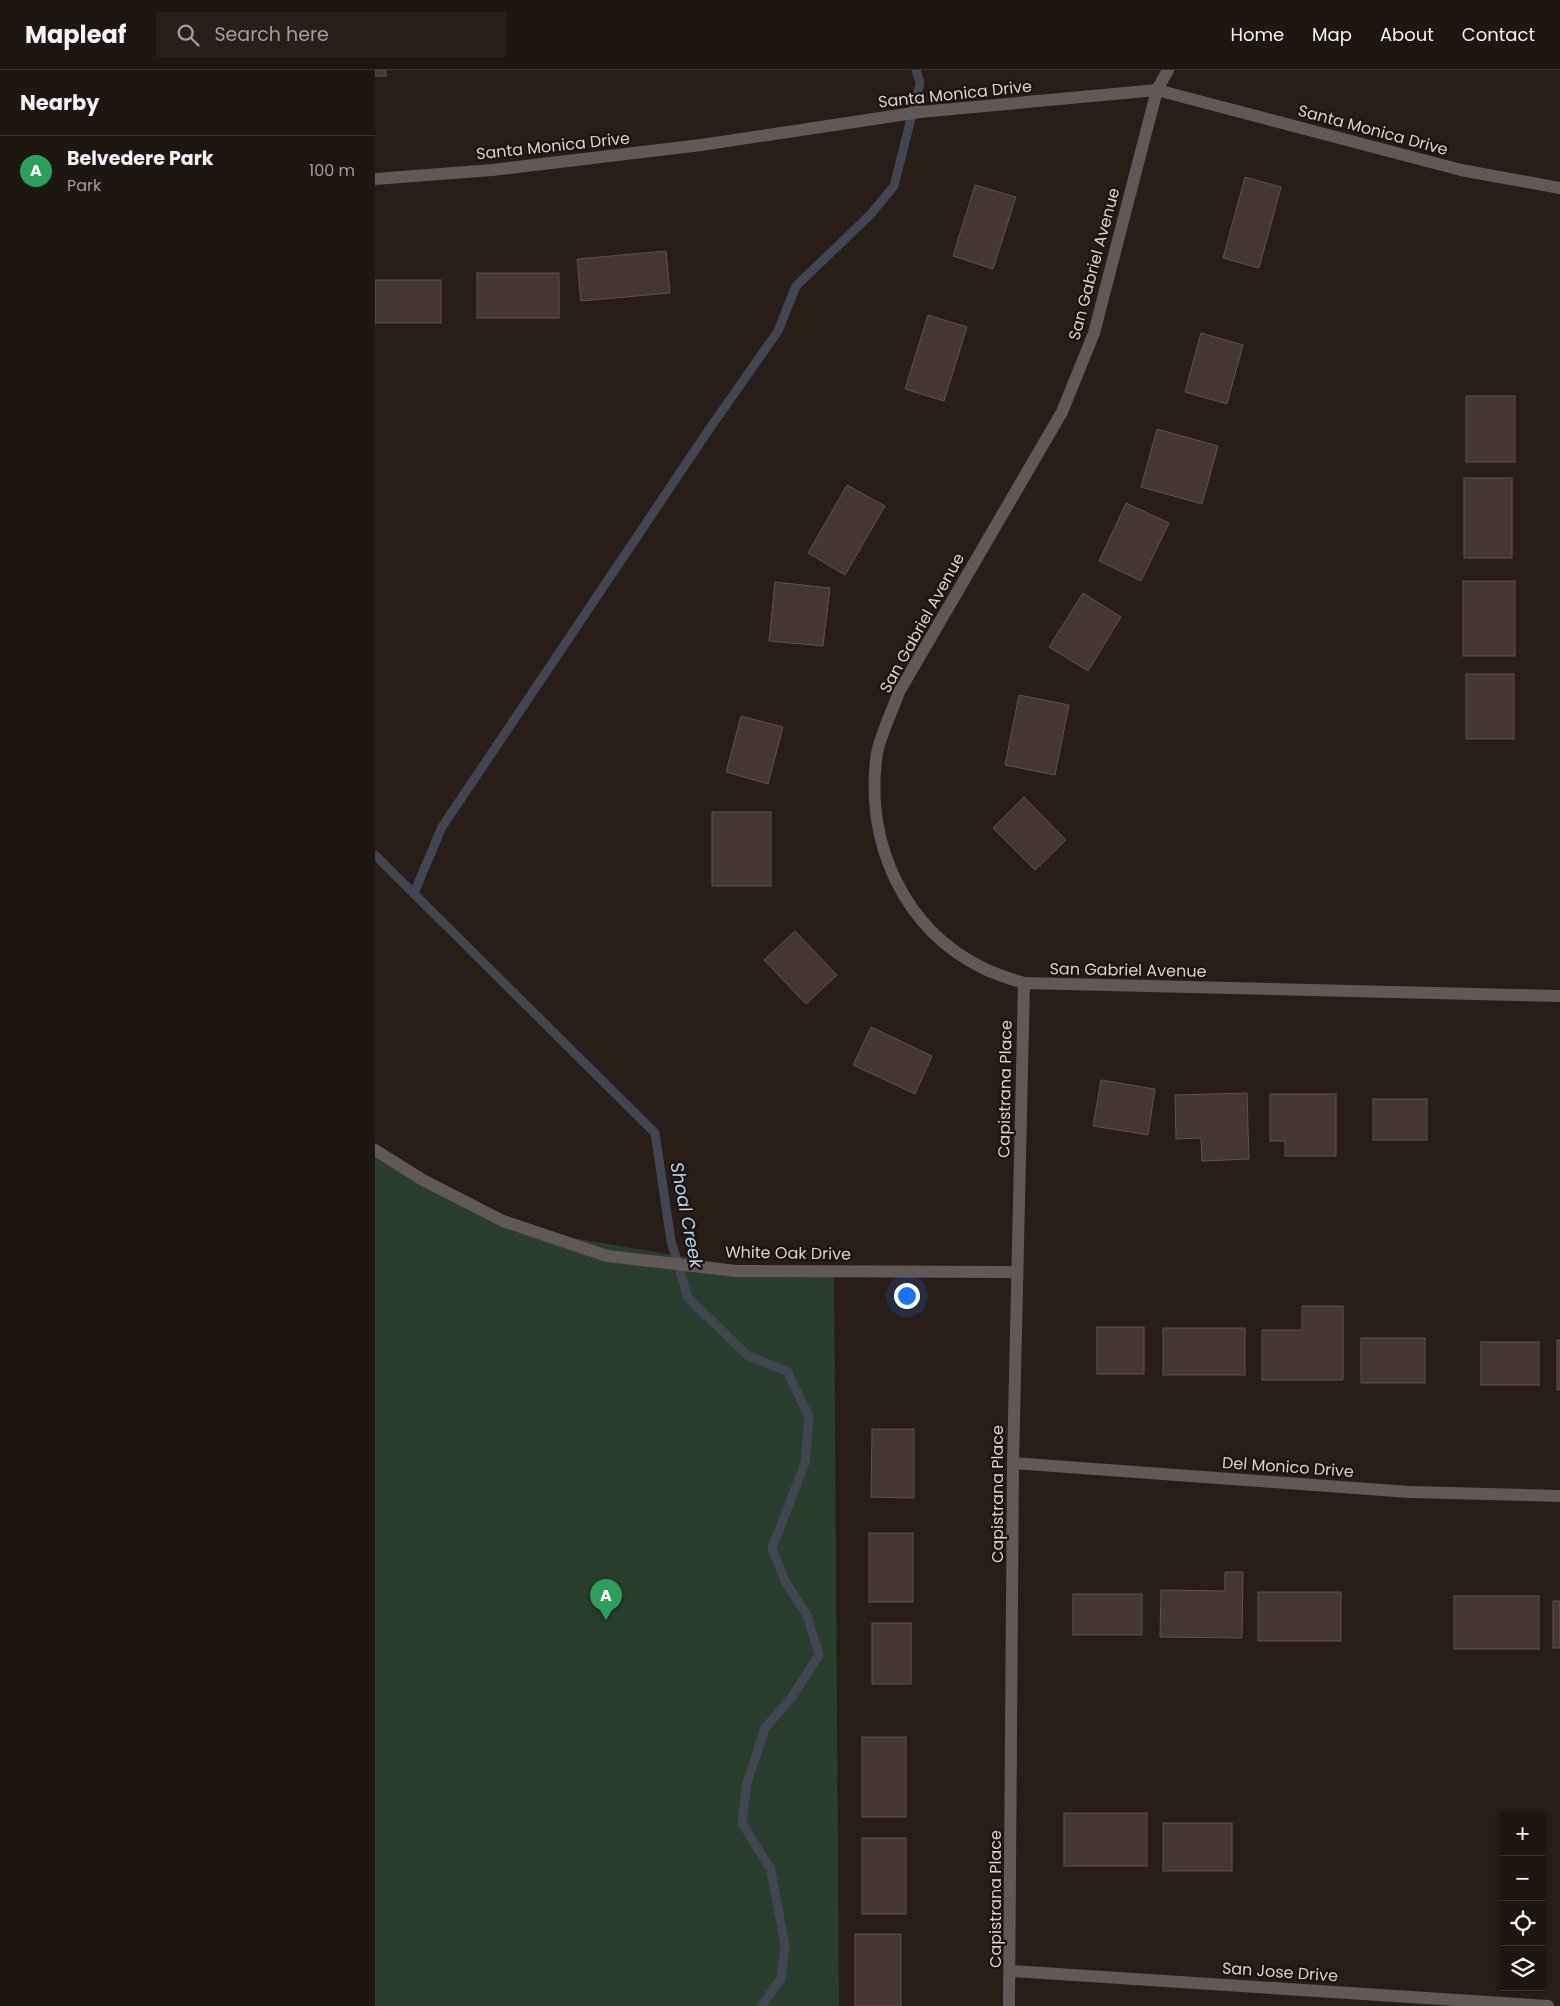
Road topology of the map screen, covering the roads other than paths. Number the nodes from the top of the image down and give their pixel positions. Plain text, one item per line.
1 (1168, 70) edge
2 (1157, 90) junction
3 (375, 179) edge
4 (1560, 188) edge
5 (1024, 983) junction
6 (1560, 996) edge
7 (375, 1150) edge
8 (1016, 1272) junction
9 (1013, 1463) junction
10 (1560, 1496) edge
11 (1011, 1971) junction
12 (1009, 2006) edge
13 (1548, 2006) edge

1 - 2 street, San Gabriel Avenue
2 - 3 street, Santa Monica Drive
2 - 4 street, Santa Monica Drive
2 - 5 street, San Gabriel Avenue
5 - 6 street, San Gabriel Avenue
5 - 8 street, Capistrana Place
7 - 8 street, White Oak Drive
8 - 9 street, Capistrana Place
9 - 10 street, Del Monico Drive
9 - 11 street, Capistrana Place
11 - 12 street, Capistrana Place
11 - 13 street, San Jose Drive

